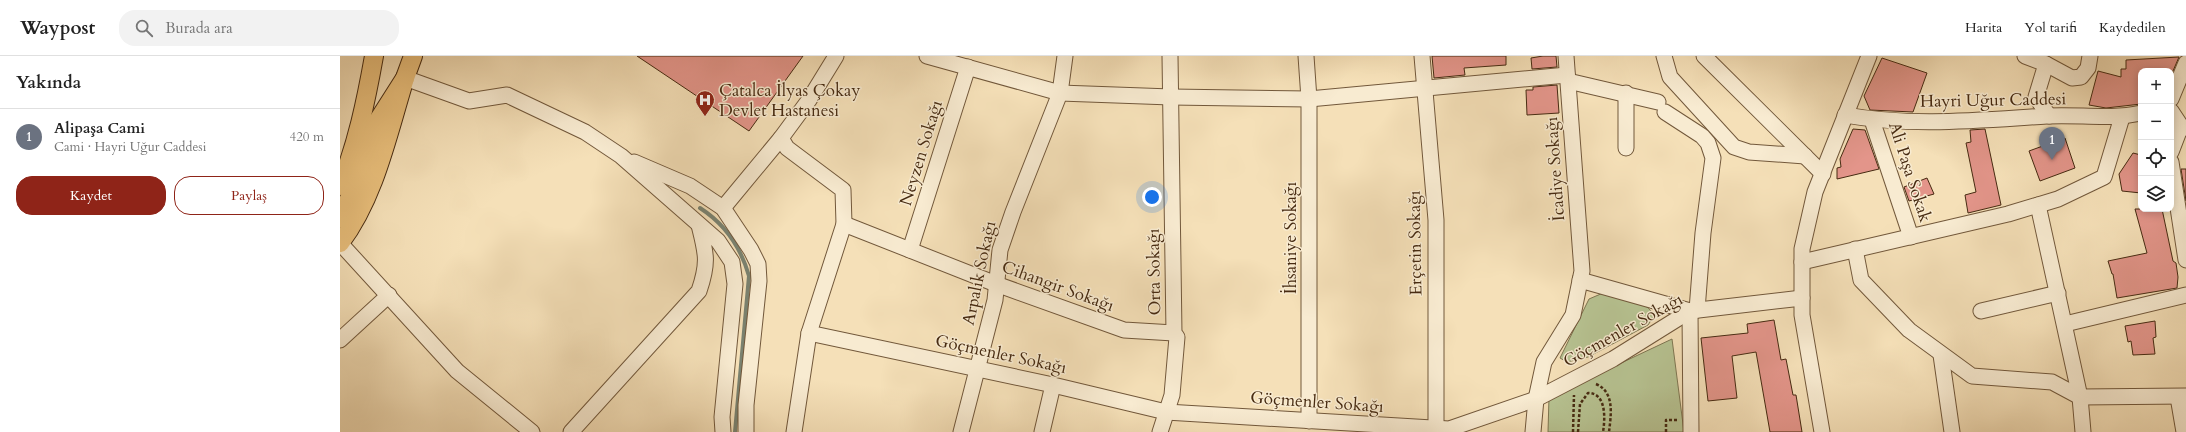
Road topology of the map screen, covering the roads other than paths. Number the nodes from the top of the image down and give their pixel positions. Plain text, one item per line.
1 (374, 56) edge
2 (413, 56) edge
3 (836, 56) edge
4 (927, 56) edge
5 (1065, 56) edge
6 (1170, 56) edge
7 (1306, 56) edge
8 (1422, 56) edge
9 (1566, 56) edge
10 (1664, 56) edge
11 (1704, 56) edge
12 (1869, 56) edge
13 (2025, 56) edge
14 (2090, 56) edge
15 (2186, 63) edge
16 (2046, 64) junction
17 (968, 67) junction
18 (405, 78) junction
19 (1568, 78) junction
20 (1426, 88) junction
21 (2174, 92) edge
22 (1060, 93) junction
23 (1626, 93) junction
24 (1171, 97) junction
25 (1309, 99) junction
26 (2138, 114) edge
27 (1846, 115) junction
28 (2174, 115) edge
29 (2049, 116) junction
30 (2122, 117) junction
31 (1872, 120) junction
32 (2184, 127) edge
33 (781, 138) junction
34 (2174, 146) edge
35 (1626, 148) dead end
36 (621, 156) junction
37 (1805, 156) junction
38 (1823, 174) junction
39 (2173, 176) edge
40 (340, 186) edge
41 (2038, 205) junction
42 (723, 208) junction
43 (340, 218) edge
44 (699, 224) junction
45 (844, 224) junction
46 (1911, 237) junction
47 (340, 243) edge
48 (910, 250) junction
49 (1855, 250) junction
50 (2186, 260) edge
51 (1802, 262) junction
52 (1580, 280) junction
53 (996, 284) junction
54 (2058, 293) junction
55 (389, 295) junction
56 (2186, 295) edge
57 (1802, 298) junction
58 (1693, 311) junction
59 (1981, 311) dead end
60 (2065, 324) junction
61 (809, 333) junction
62 (1174, 333) junction
63 (340, 340) edge
64 (1941, 355) junction
65 (976, 368) junction
66 (1053, 385) junction
67 (2080, 397) junction
68 (2182, 397) edge
69 (1536, 399) junction
70 (1166, 412) junction
71 (1309, 421) junction
72 (1690, 426) edge
73 (1327, 427) edge
74 (1436, 428) junction
75 (532, 432) edge
76 (571, 432) edge
77 (722, 432) edge
78 (746, 432) edge
79 (794, 432) edge
80 (961, 432) edge
81 (1042, 432) edge
82 (1160, 432) edge
83 (1533, 432) edge
84 (1822, 432) edge
85 (1952, 432) edge
86 (2083, 432) edge
87 (2184, 432) edge

1 - 40 main road
2 - 18 main road
3 - 33 street
4 - 17 street
5 - 22 street, Arpalık Sokağı
6 - 24 street, Orta Sokağı
7 - 25 street, İhsaniye Sokağı
8 - 20 street, Erçetin Sokağı
9 - 19 street, İcadiye Sokağı
10 - 37 street
11 - 37 street
12 - 27 street
13 - 16 street
14 - 16 street
15 - 21 street
16 - 29 street
17 - 22 street
17 - 48 street, Neyzen Sokağı
18 - 36 street
18 - 43 main road
18 - 47 main road
19 - 20 street
19 - 23 street
19 - 52 street, İcadiye Sokağı
20 - 25 street
20 - 74 street, Erçetin Sokağı
22 - 24 street
22 - 53 street, Arpalık Sokağı
23 - 35 street
23 - 58 street
24 - 25 street
24 - 62 street, Orta Sokağı
25 - 71 street, İhsaniye Sokağı
26 - 30 street, Hayri Uğur Caddesi
27 - 31 street, Hayri Uğur Caddesi
27 - 38 street
28 - 32 street
29 - 30 street, Hayri Uğur Caddesi
29 - 31 street, Hayri Uğur Caddesi
30 - 41 street
31 - 46 street, Ali Paşa Sokak
32 - 34 street
33 - 42 street
33 - 45 street
36 - 42 street
36 - 44 street
37 - 38 street
38 - 51 street
39 - 50 street
41 - 46 street
41 - 54 street
42 - 78 street
44 - 76 street
44 - 77 street
45 - 48 street, Cihangir Sokağı
45 - 61 street
46 - 49 street
47 - 55 street
48 - 53 street, Cihangir Sokağı
49 - 51 street
49 - 64 street
51 - 57 street
52 - 58 street
52 - 69 street, İcadiye Sokağı
53 - 62 street, Cihangir Sokağı
53 - 65 street, Arpalık Sokağı
54 - 59 street
54 - 60 street
55 - 63 street
55 - 75 street
56 - 60 street
57 - 58 street, Göçmenler Sokağı
57 - 84 street
58 - 69 street, Göçmenler Sokağı
58 - 72 street
60 - 67 street
61 - 65 street, Göçmenler Sokağı
61 - 79 street
62 - 70 street, Orta Sokağı
64 - 67 street
64 - 85 street
65 - 66 street, Göçmenler Sokağı
65 - 80 street, Arpalık Sokağı
66 - 70 street, Göçmenler Sokağı
66 - 81 street
67 - 68 street
67 - 86 street
68 - 87 street
69 - 74 street, Göçmenler Sokağı
69 - 83 street, İcadiye Sokağı
70 - 71 street, Göçmenler Sokağı
70 - 82 street, Orta Sokağı
71 - 73 street, Göçmenler Sokağı
73 - 74 street, Göçmenler Sokağı

